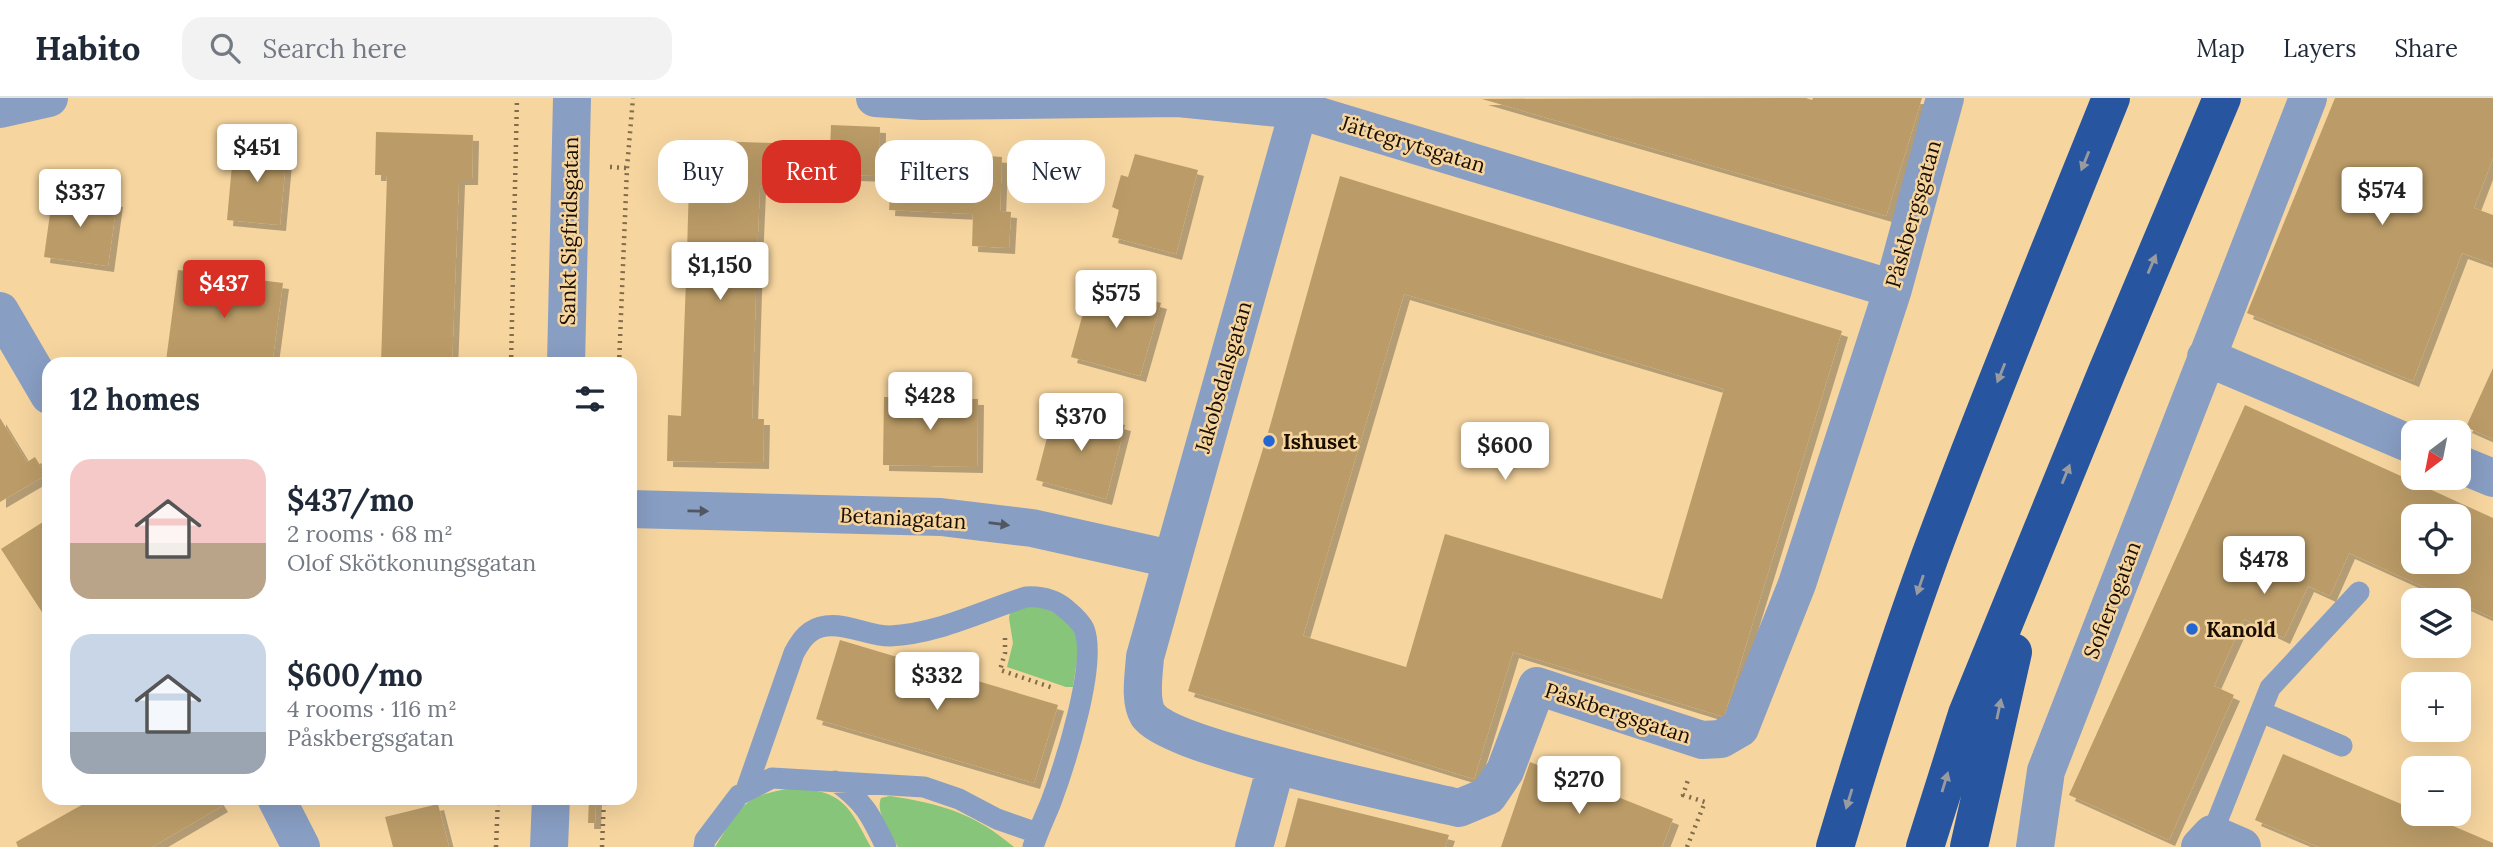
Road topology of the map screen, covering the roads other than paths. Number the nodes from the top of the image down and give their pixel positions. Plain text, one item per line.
1 (49, 98) edge
2 (572, 98) edge
3 (875, 98) edge
4 (1945, 98) edge
5 (2110, 98) edge
6 (2222, 98) edge
7 (2308, 98) edge
8 (922, 99) edge
9 (1300, 104) edge
10 (0, 109) edge
11 (1893, 289) junction
12 (0, 311) edge
13 (566, 357) edge
14 (2206, 357) junction
15 (42, 383) edge
16 (2401, 439) edge
17 (2471, 469) edge
18 (2493, 478) edge
19 (637, 509) edge
20 (2040, 537) junction
21 (1171, 559) junction
22 (2359, 592) dead end
23 (1145, 657) joint
24 (2261, 712) junction
25 (2342, 746) dead end
26 (1276, 766) junction
27 (835, 781) junction
28 (746, 790) junction
29 (280, 805) edge
30 (551, 805) edge
31 (1035, 840) edge
32 (2218, 843) edge
33 (301, 847) edge
34 (549, 847) edge
35 (704, 847) edge
36 (886, 847) edge
37 (1254, 847) edge
38 (1835, 847) edge
39 (1925, 847) edge
40 (1969, 847) edge
41 (2035, 847) edge

1 - 10 street
2 - 13 street, Sankt Sigfridsgatan
3 - 8 street, Jättegrytsgatan
4 - 11 street, Påskbergsgatan
5 -> 38 highway
20 -> 6 highway
7 - 14 street, Sofierogatan
8 - 9 street, Jättegrytsgatan
9 - 11 street, Jättegrytsgatan
9 - 21 street, Jakobsdalsgatan
11 - 26 street, Påskbergsgatan
12 - 15 street
14 - 16 street
14 - 41 street, Sofierogatan
17 - 18 street
19 -> 21 street, Betaniagatan
39 -> 20 highway
40 -> 20 highway
21 - 23 street, Jakobsdalsgatan
22 - 24 lane
23 - 26 street, Påskbergsgatan
24 - 25 lane
24 - 32 lane
26 - 37 street
27 - 28 lane
27 - 31 lane
27 - 36 lane
28 - 31 lane
28 - 35 lane
29 - 33 street
30 - 34 street

